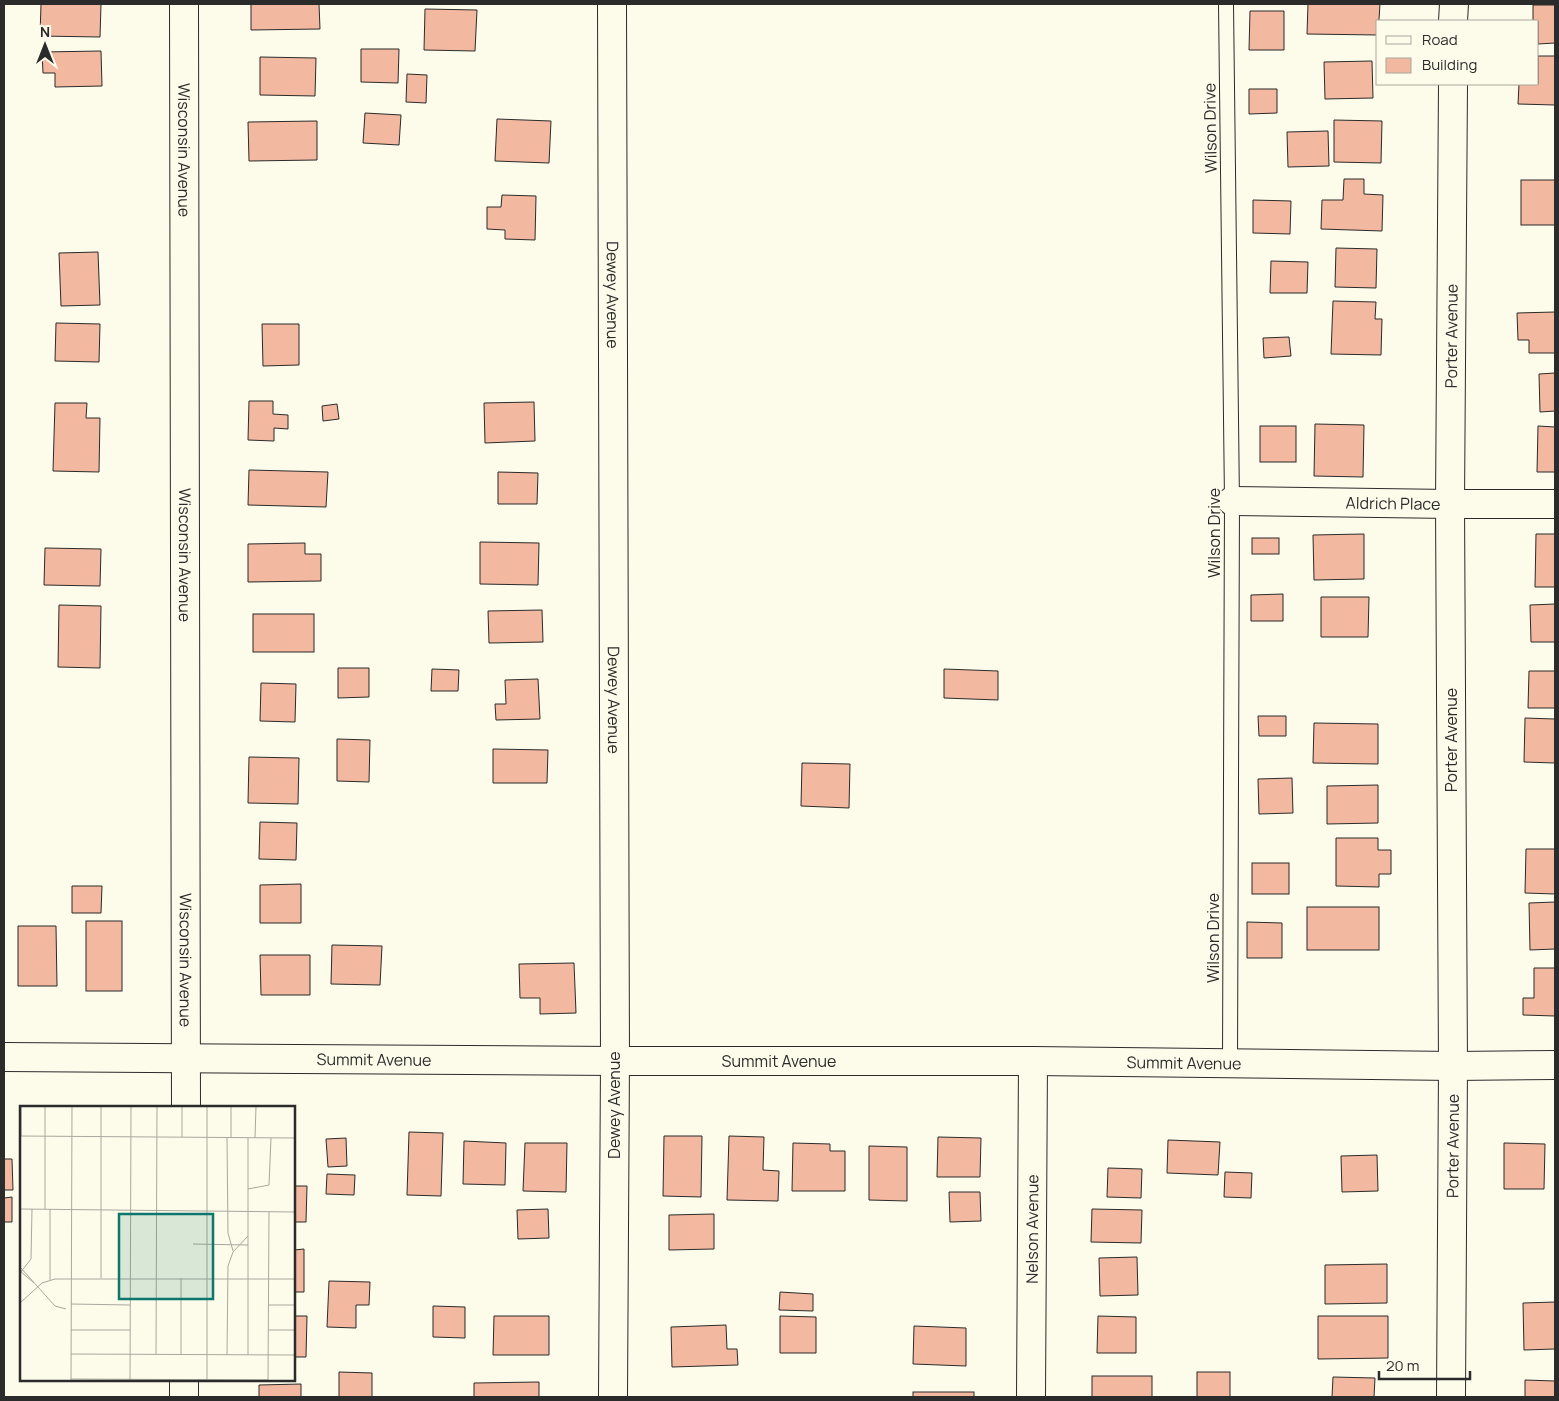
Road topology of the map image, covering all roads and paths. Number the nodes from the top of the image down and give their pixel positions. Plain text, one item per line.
1 (184, 4) edge
2 (612, 4) edge
3 (1226, 4) edge
4 (1454, 4) edge
5 (1454, 20) edge
6 (1453, 85) edge
7 (1232, 501) junction
8 (1450, 504) junction
9 (1555, 504) edge
10 (4, 1057) edge
11 (186, 1058) junction
12 (615, 1061) junction
13 (1033, 1061) junction
14 (1230, 1063) junction
15 (1453, 1066) junction
16 (1555, 1066) edge
17 (186, 1106) edge
18 (184, 1381) edge
19 (184, 1397) edge
20 (613, 1397) edge
21 (1031, 1397) edge
22 (1452, 1397) edge

1 - 11 street, Wisconsin Avenue
2 - 12 street, Dewey Avenue
3 - 7 lane, Wilson Drive
4 - 5 street
6 - 8 street, Porter Avenue
7 - 8 street, Aldrich Place
7 - 14 lane, Wilson Drive
8 - 9 street, Aldrich Place
8 - 15 street, Porter Avenue
10 - 11 street, Summit Avenue
11 - 12 street, Summit Avenue
11 - 17 street, Wisconsin Avenue
12 - 13 street, Summit Avenue
12 - 20 street, Dewey Avenue
13 - 14 street, Summit Avenue
13 - 21 street, Nelson Avenue
14 - 15 street, Summit Avenue
15 - 16 street, Summit Avenue
15 - 22 street, Porter Avenue
18 - 19 street

